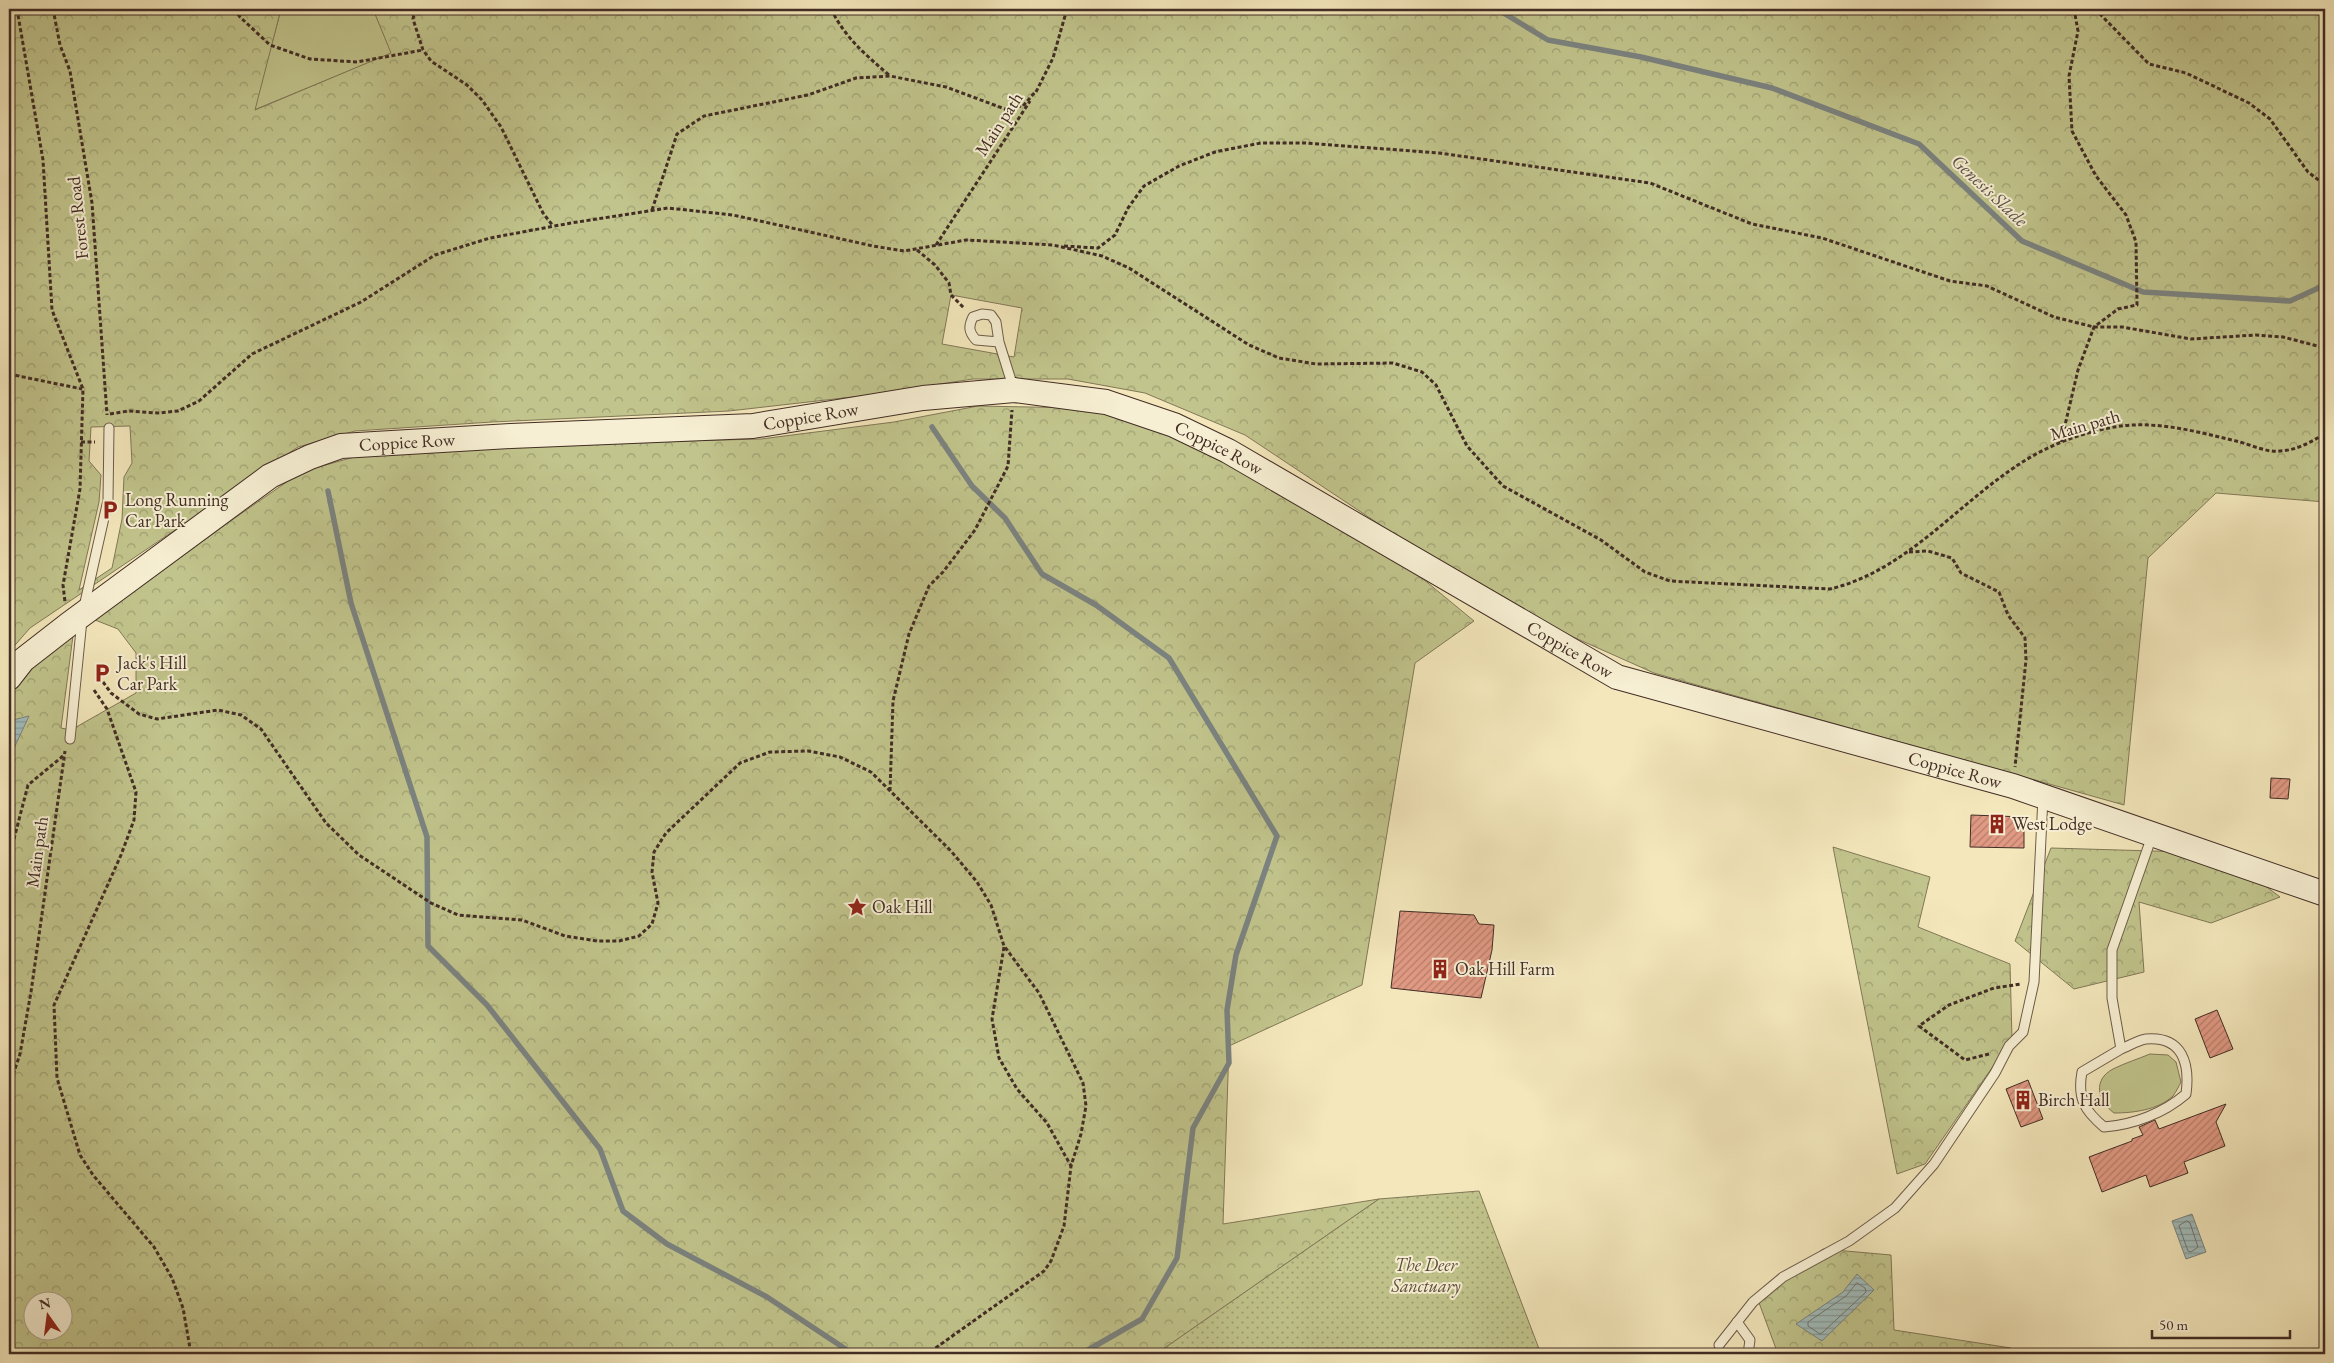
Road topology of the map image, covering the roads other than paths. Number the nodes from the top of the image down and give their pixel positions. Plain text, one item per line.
1 (999, 342) junction
2 (1014, 390) junction
3 (109, 428) road end
4 (76, 619) junction
5 (9, 678) edge
6 (70, 739) road end
7 (2043, 797) junction
8 (2152, 836) junction
9 (2325, 894) edge
10 (2121, 1048) junction
11 (1737, 1322) junction
12 (1719, 1345) dead end
13 (1748, 1354) edge

1 - 1 lane
1 - 2 lane
2 - 4 main road, Coppice Row
2 - 7 main road, Coppice Row
3 - 4 lane
4 - 5 main road, Coppice Row
4 - 6 lane
7 - 8 main road, Coppice Row
7 - 11 lane
8 - 9 main road, Coppice Row
8 - 10 lane
10 - 10 lane
11 - 12 lane
11 - 13 lane

